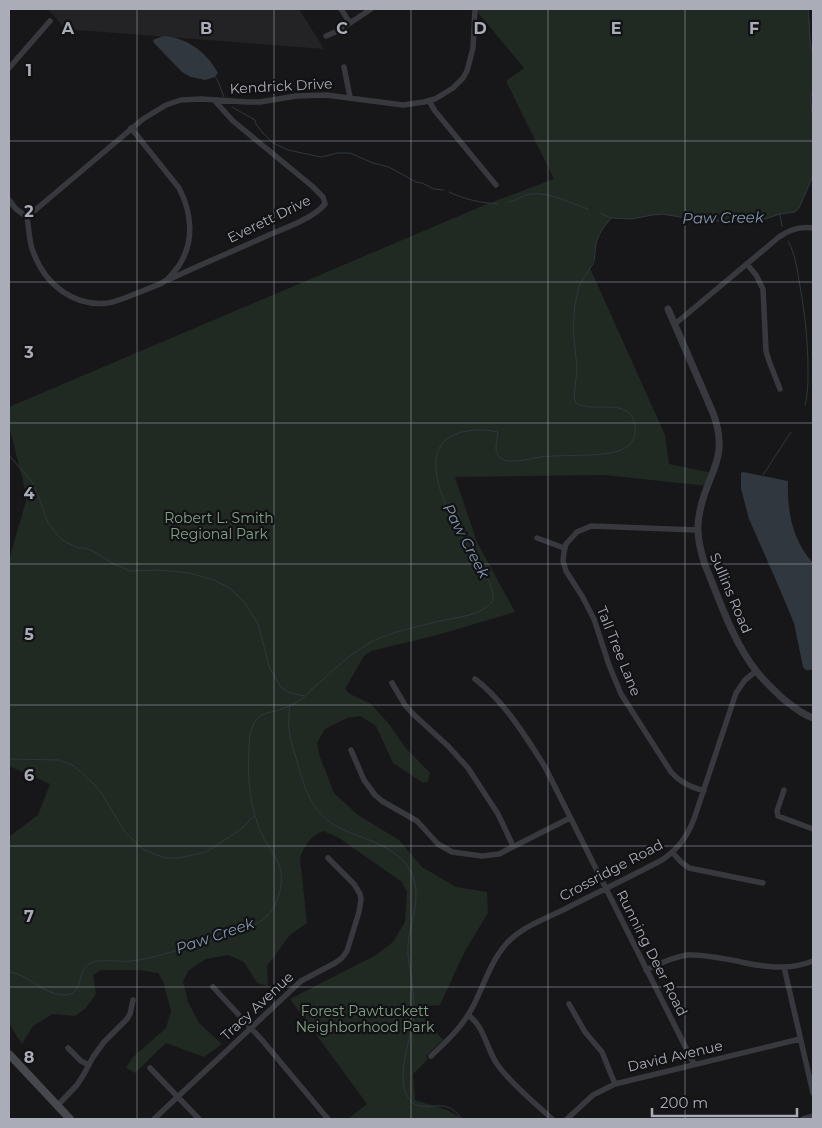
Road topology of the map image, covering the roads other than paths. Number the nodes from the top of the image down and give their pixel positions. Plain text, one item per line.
1 (341, 9) edge
2 (371, 9) edge
3 (475, 9) edge
4 (50, 21) dead end
5 (350, 23) junction
6 (326, 36) dead end
7 (344, 67) dead end
8 (9, 68) edge
9 (350, 97) junction
10 (215, 101) junction
11 (429, 101) junction
12 (131, 128) junction
13 (496, 185) dead end
14 (9, 200) edge
15 (27, 217) junction
16 (813, 228) edge
17 (747, 264) junction
18 (166, 281) junction
19 (668, 309) dead end
20 (675, 324) junction
21 (780, 389) dead end
22 (697, 530) junction
23 (537, 538) dead end
24 (564, 548) junction
25 (756, 671) junction
26 (475, 679) dead end
27 (392, 682) dead end
28 (813, 717) edge
29 (351, 750) dead end
30 (784, 790) dead end
31 (704, 791) junction
32 (570, 818) junction
33 (813, 829) edge
34 (513, 846) junction
35 (672, 852) junction
36 (328, 858) dead end
37 (763, 883) dead end
38 (606, 888) junction
39 (813, 961) edge
40 (784, 967) junction
41 (646, 970) junction
42 (213, 987) dead end
43 (133, 1000) dead end
44 (569, 1004) dead end
45 (468, 1015) junction
46 (251, 1028) junction
47 (800, 1039) junction
48 (68, 1048) dead end
49 (9, 1054) edge
50 (431, 1056) dead end
51 (694, 1064) junction
52 (89, 1065) junction
53 (150, 1068) dead end
54 (811, 1073) edge
55 (615, 1084) junction
56 (813, 1093) edge
57 (178, 1096) junction
58 (57, 1106) junction
59 (813, 1116) edge
60 (70, 1119) edge
61 (154, 1119) edge
62 (199, 1119) edge
63 (328, 1119) edge
64 (552, 1119) edge
65 (568, 1119) edge
66 (802, 1119) edge

1 - 5 street
2 - 5 street
3 - 11 street, Kendrick Drive
4 - 8 street
5 - 6 street
7 - 9 street
9 - 10 street, Kendrick Drive
9 - 11 street, Kendrick Drive
10 - 12 street, Kendrick Drive
10 - 18 street, Everett Drive
11 - 13 street
12 - 15 street, Kendrick Drive
12 - 18 street
14 - 15 street
15 - 18 street
16 - 17 street
17 - 20 street
17 - 21 street
19 - 20 street, Sullins Road
20 - 22 street, Sullins Road
22 - 24 street
22 - 25 street, Sullins Road
23 - 24 street
24 - 31 street, Tall Tree Lane
25 - 28 street, Sullins Road
25 - 31 street, Crossridge Road
26 - 32 street, Running Deer Road
27 - 34 street
29 - 34 street
30 - 33 street
31 - 35 street, Crossridge Road
32 - 34 street
32 - 38 street, Running Deer Road
35 - 37 street
35 - 38 street, Crossridge Road
36 - 46 street, Tracy Avenue
38 - 41 street, Running Deer Road
38 - 45 street, Crossridge Road
39 - 40 street
40 - 41 street
40 - 47 street
41 - 51 street, Running Deer Road
42 - 46 street
43 - 52 street
44 - 55 street
45 - 50 street, Crossridge Road
45 - 64 street
46 - 57 street, Tracy Avenue
46 - 63 street
47 - 51 street, David Avenue
47 - 54 street
48 - 52 street
49 - 58 main road
51 - 55 street, David Avenue
52 - 58 street
53 - 57 street
54 - 56 street
55 - 65 street, David Avenue
57 - 61 street, Tracy Avenue
57 - 62 street
58 - 60 main road
59 - 66 street

